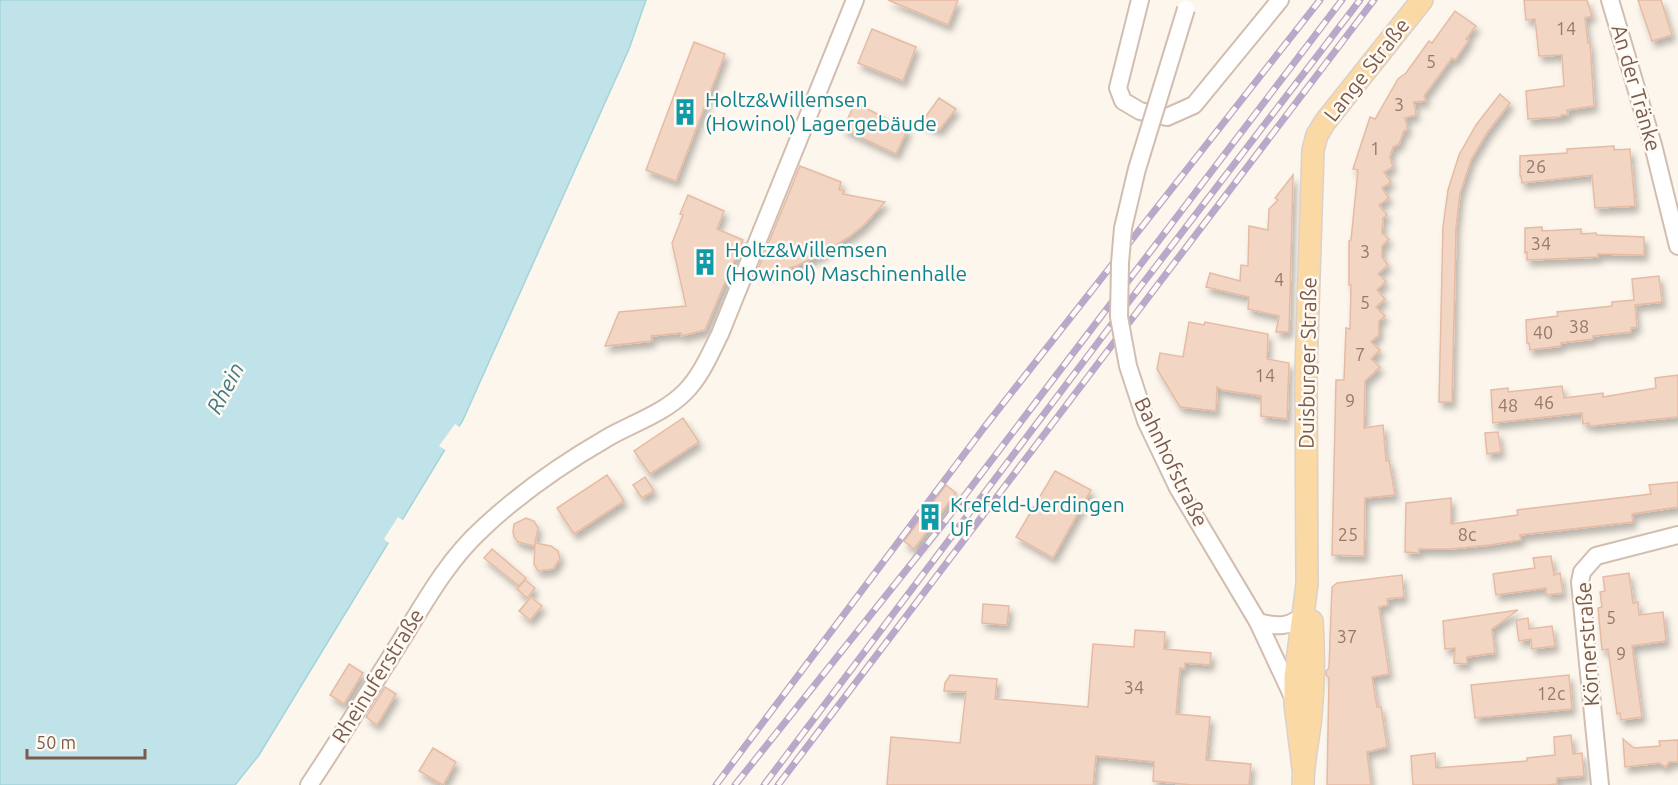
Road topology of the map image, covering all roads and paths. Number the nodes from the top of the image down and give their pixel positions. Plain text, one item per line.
1 (855, 0) edge
2 (1140, 0) edge
3 (1280, 0) edge
4 (1422, 0) edge
5 (1610, 0) edge
6 (1188, 4) edge
7 (1315, 142) joint
8 (1678, 246) edge
9 (1678, 535) edge
10 (1307, 584) junction
11 (1304, 615) junction
12 (1258, 622) junction
13 (1295, 704) junction
14 (1303, 777) edge
15 (309, 785) edge
16 (1600, 785) edge

1 - 15 street, Rheinuferstraße
2 - 3 street
4 - 7 main road, Lange Straße
5 - 8 street, An der Tränke
6 - 12 street, Bahnhofstraße, bridge
7 - 10 main road, Duisburger Straße
9 - 16 street, Körnerstraße
10 - 11 main road, Duisburger Straße
10 - 14 main road, Duisburger Straße
11 - 12 street
11 - 13 main road, Duisburger Straße
12 - 13 street, Bahnhofstraße
13 - 14 main road, Bahnhofstraße

